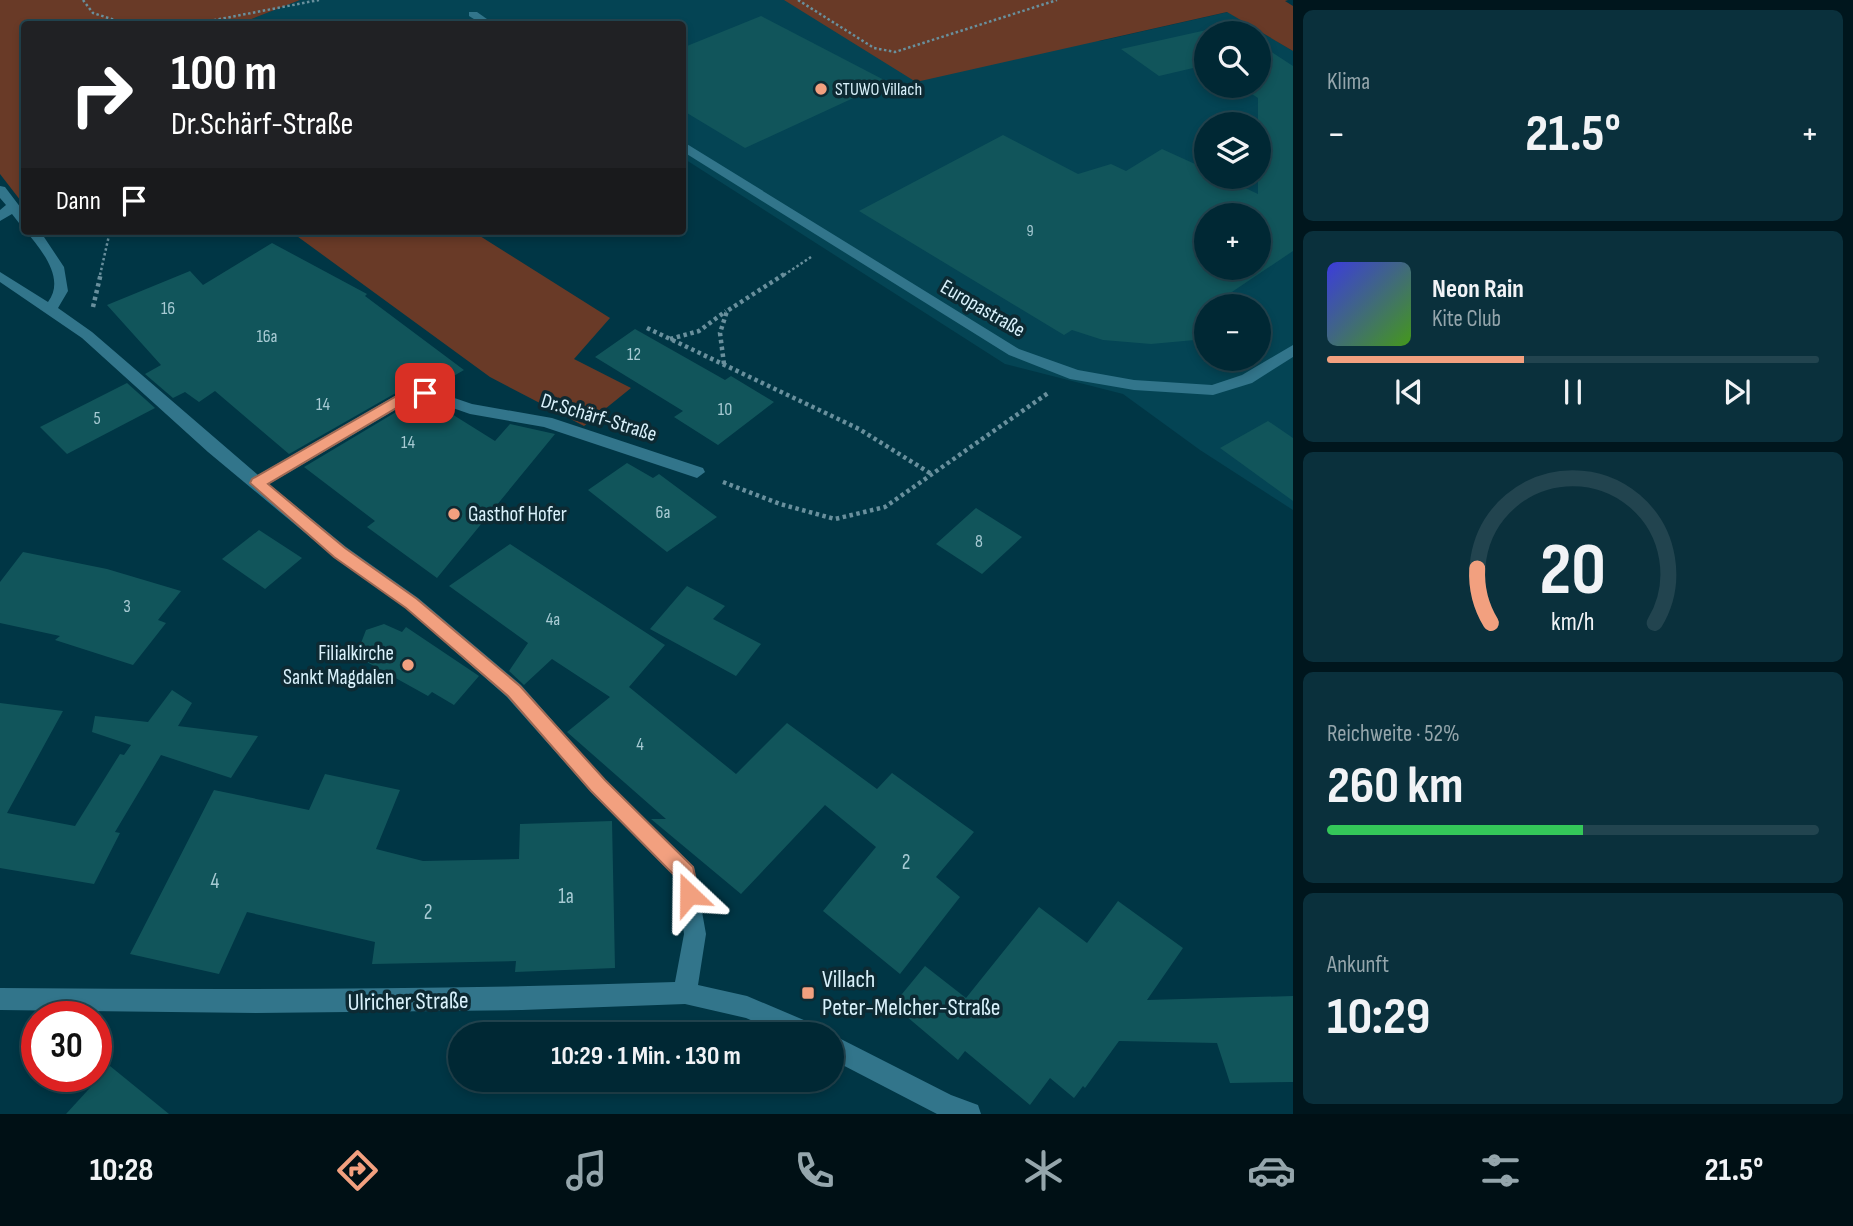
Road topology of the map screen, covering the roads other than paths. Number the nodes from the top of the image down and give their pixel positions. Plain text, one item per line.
1 (473, 14) dead end
2 (484, 21) edge
3 (686, 148) edge
4 (0, 190) edge
5 (13, 206) junction
6 (21, 216) edge
7 (0, 217) edge
8 (37, 235) edge
9 (0, 276) edge
10 (49, 310) junction
11 (1293, 350) edge
12 (697, 472) road end
13 (258, 483) junction
14 (685, 993) junction
15 (0, 999) edge
16 (782, 1022) edge
17 (844, 1053) edge
18 (942, 1109) edge
19 (969, 1114) edge

1 - 2 street
3 - 11 street, Europastraße
4 - 5 street
5 - 6 street
5 - 7 street
8 - 10 street
9 - 10 street
10 - 13 street
12 - 13 street, Dr.Schärf-Straße
13 - 14 street
14 - 15 street, Ulricher Straße
14 - 16 street, Ulricher Straße
17 - 18 street
18 - 19 street

